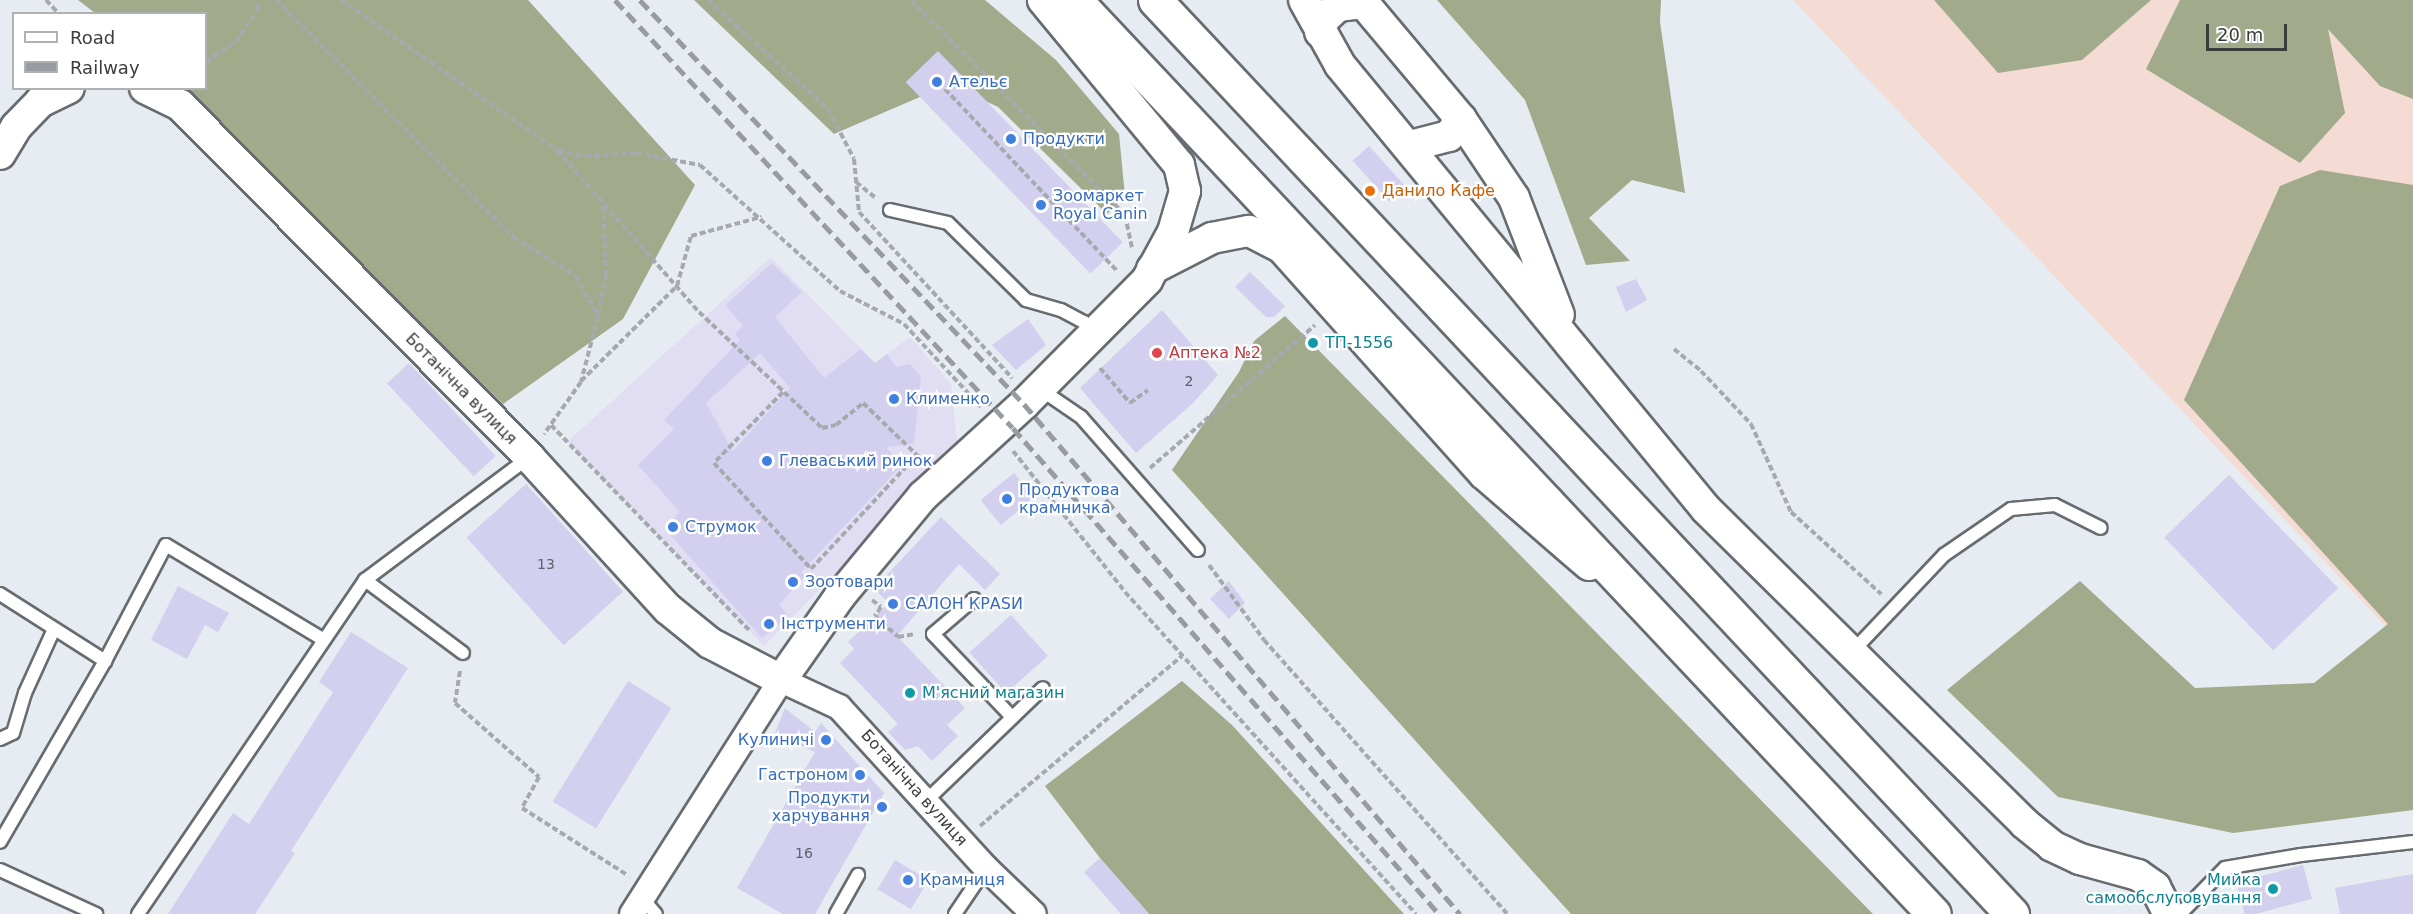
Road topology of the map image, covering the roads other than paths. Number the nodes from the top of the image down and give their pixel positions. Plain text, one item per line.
1 (1043, 0) edge
2 (1075, 0) edge
3 (1155, 0) edge
4 (1304, 0) edge
5 (1363, 2) edge
6 (1320, 32) junction
7 (63, 90) edge
8 (149, 90) edge
9 (1461, 119) junction
10 (1410, 146) junction
11 (0, 154) edge
12 (890, 210) road end
13 (1144, 271) junction
14 (1567, 337) junction
15 (1092, 346) junction
16 (1035, 393) junction
17 (529, 457) junction
18 (2101, 528) dead end
19 (1198, 550) road end
20 (365, 580) junction
21 (0, 594) edge
22 (974, 599) dead end
23 (54, 628) junction
24 (1667, 632) junction
25 (324, 640) junction
26 (463, 653) road end
27 (1852, 653) junction
28 (105, 661) junction
29 (782, 680) junction
30 (1043, 688) dead end
31 (1012, 717) junction
32 (0, 739) edge
33 (927, 800) junction
34 (1, 838) edge
35 (2413, 842) edge
36 (1960, 858) junction
37 (986, 868) junction
38 (0, 870) edge
39 (858, 875) dead end
40 (643, 909) edge
41 (96, 914) edge
42 (138, 914) edge
43 (836, 914) edge
44 (955, 914) edge
45 (1034, 914) edge
46 (1934, 914) edge
47 (2012, 914) edge
48 (2031, 914) edge
49 (2169, 914) edge
50 (2180, 914) edge

1 - 13 street
2 - 24 highway
3 - 36 highway
4 - 6 street
5 - 6 street
5 - 9 street
6 - 10 street
7 - 11 street
8 - 17 street, Ботанічна вулиця
9 - 10 street
9 - 14 street
10 - 14 street
12 - 15 lane
13 - 15 street
13 - 24 street
14 - 27 street
15 - 16 street
16 - 19 lane
16 - 29 street
17 - 20 lane
17 - 29 street, Ботанічна вулиця
18 - 27 lane
20 - 25 lane
20 - 26 lane
21 - 23 lane
22 - 31 lane
23 - 28 lane
23 - 32 lane
24 - 46 highway
25 - 28 lane
25 - 42 lane
27 - 49 street
28 - 34 lane
29 - 33 street, Ботанічна вулиця
29 - 40 street
30 - 31 lane
31 - 33 lane
33 - 37 street, Ботанічна вулиця
35 - 50 lane
36 - 47 highway
36 - 48 street
37 - 44 lane
37 - 45 street, Ботанічна вулиця
38 - 41 lane
39 - 43 lane

